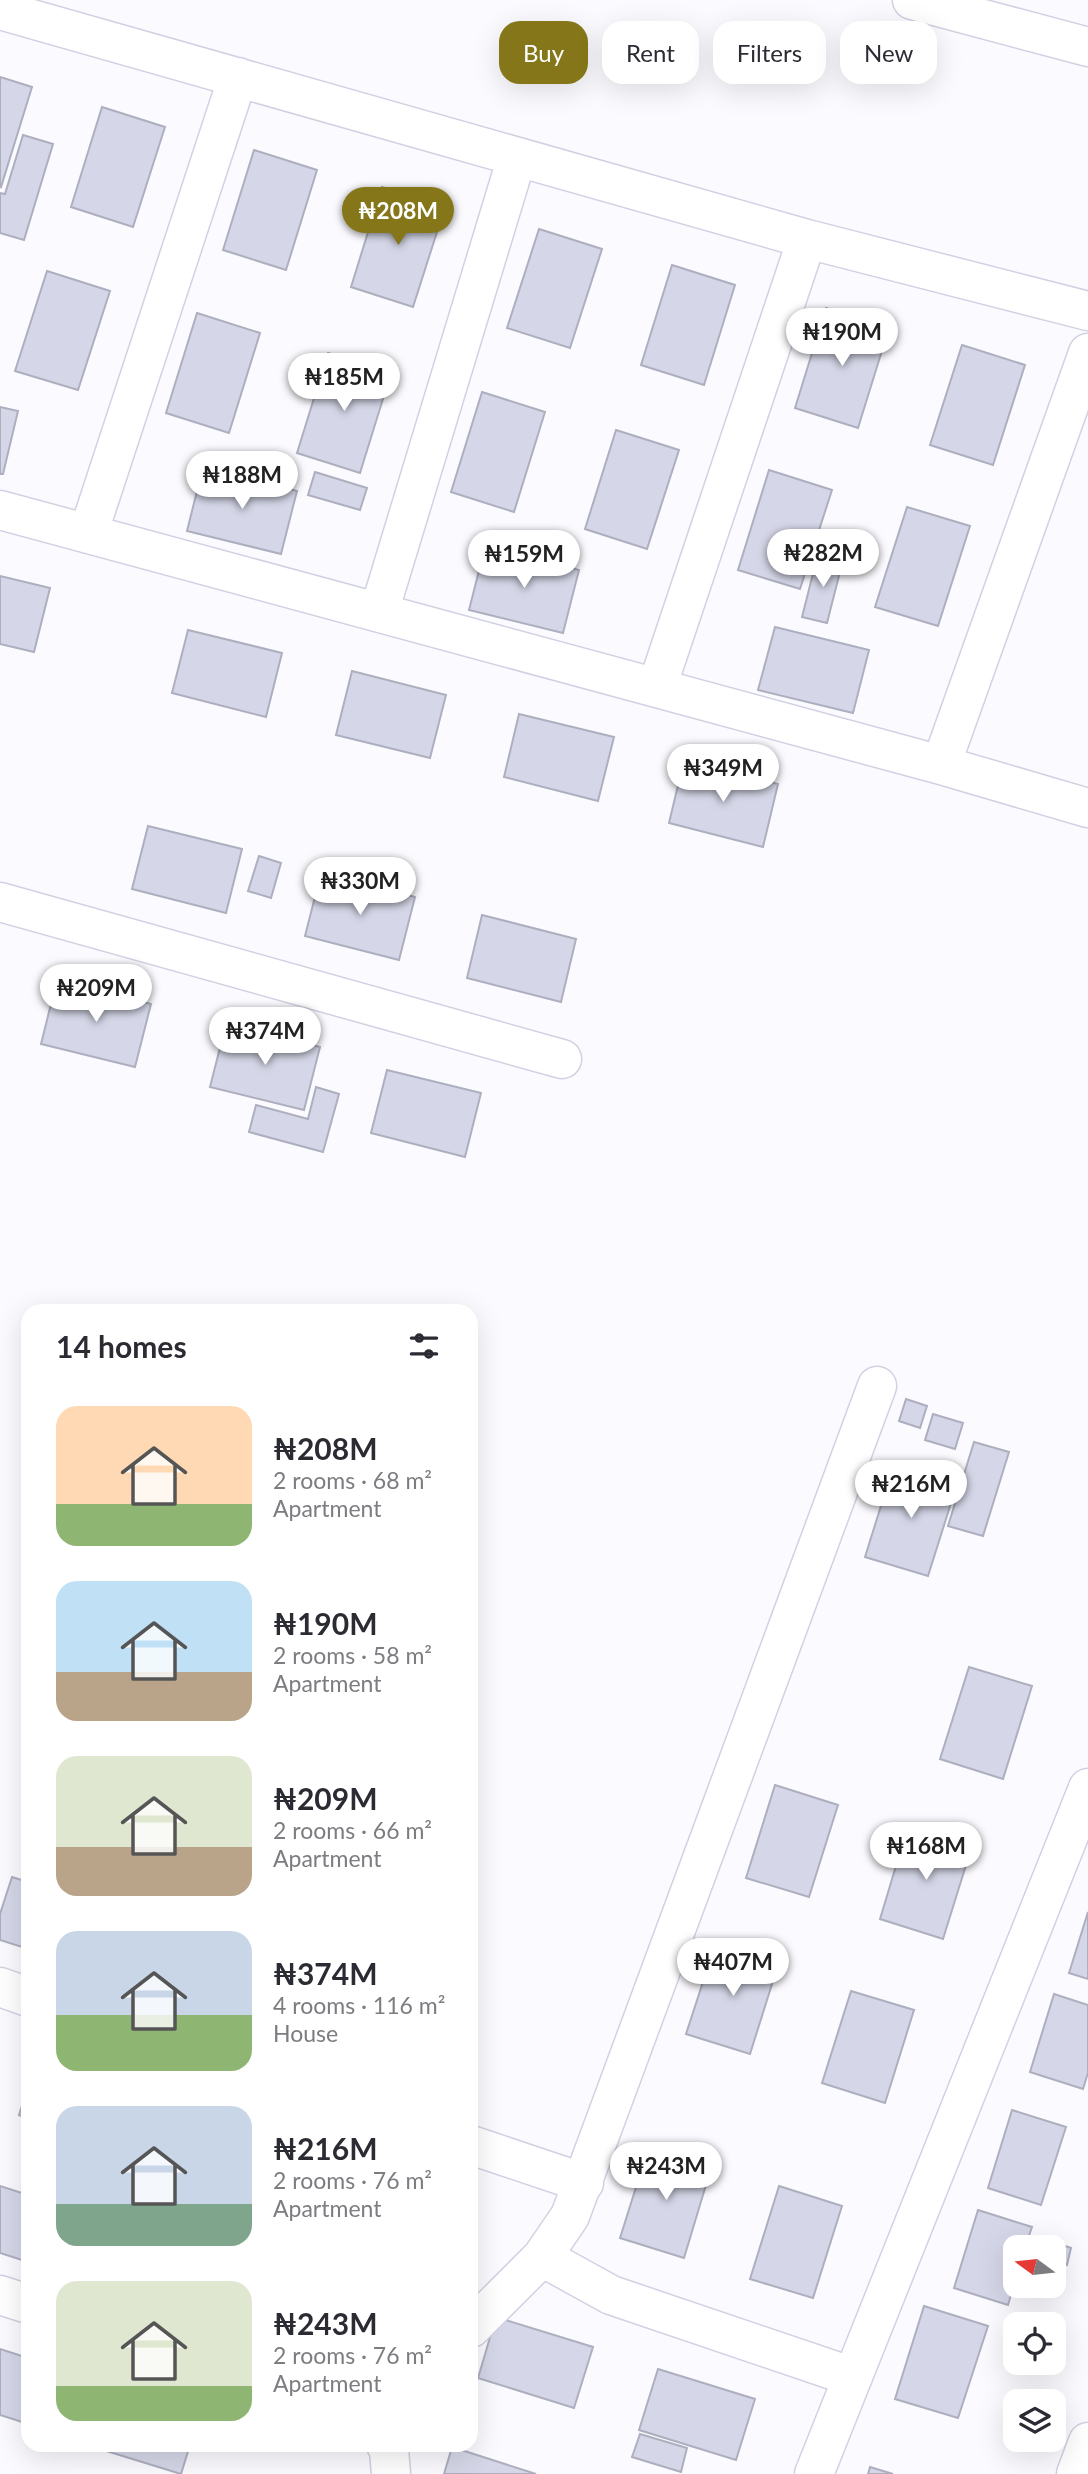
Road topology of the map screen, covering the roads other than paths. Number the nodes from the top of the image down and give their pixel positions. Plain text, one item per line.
1 (912, 0) edge
2 (0, 10) edge
3 (1088, 47) edge
4 (237, 77) junction
5 (517, 157) junction
6 (807, 239) junction
7 (1088, 310) edge
8 (1088, 353) edge
9 (0, 510) edge
10 (88, 534) junction
11 (379, 612) junction
12 (657, 687) junction
13 (941, 765) junction
14 (1088, 808) edge
15 (0, 902) edge
16 (562, 1059) dead end
17 (877, 1386) dead end
18 (1088, 1788) edge
19 (0, 1987) edge
20 (21, 1994) edge
21 (478, 2147) edge
22 (584, 2183) junction
23 (542, 2257) junction
24 (0, 2295) edge
25 (21, 2302) edge
26 (478, 2321) edge
27 (853, 2377) junction
28 (1088, 2442) edge
29 (389, 2452) edge
30 (391, 2474) edge
31 (814, 2474) edge
32 (1076, 2474) edge

1 - 3 street
2 - 4 street
4 - 5 street
4 - 10 street
5 - 6 street
5 - 11 street
6 - 7 street
6 - 12 street
8 - 13 street
9 - 10 street
10 - 11 street
11 - 12 street
12 - 13 street
13 - 14 street
15 - 16 street
17 - 22 street
18 - 27 street
19 - 20 street
21 - 22 street
22 - 23 street
23 - 26 street
23 - 27 street
24 - 25 street
27 - 31 street
28 - 32 street
29 - 30 street

